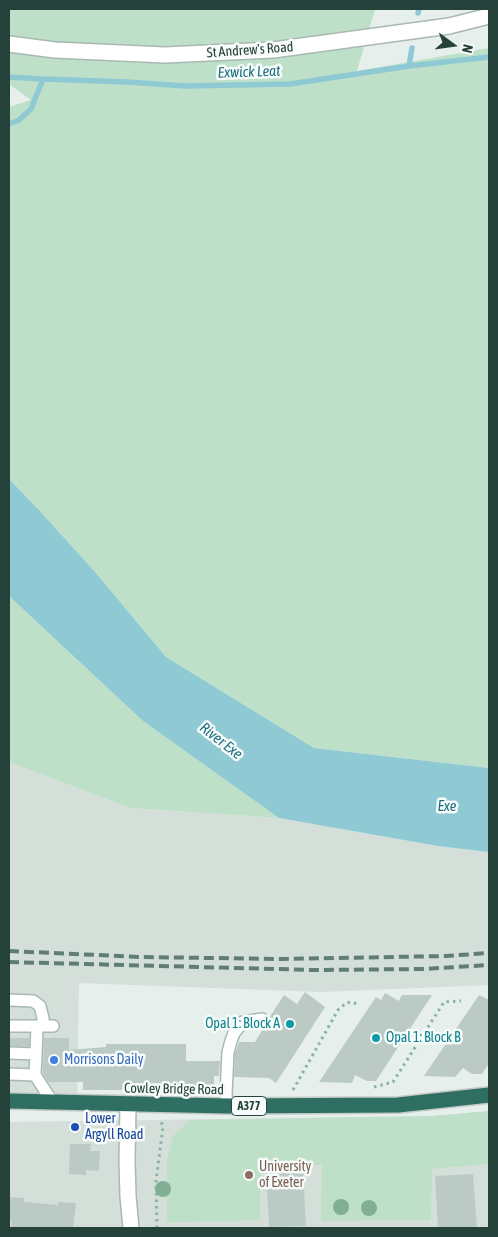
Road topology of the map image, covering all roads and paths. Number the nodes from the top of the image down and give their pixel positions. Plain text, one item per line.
1 (489, 16) edge
2 (9, 44) edge
3 (9, 1000) edge
4 (461, 1001) dead end
5 (357, 1004) dead end
6 (262, 1019) dead end
7 (9, 1026) edge
8 (44, 1026) junction
9 (9, 1053) edge
10 (36, 1054) junction
11 (9, 1074) edge
12 (36, 1075) junction
13 (373, 1087) dead end
14 (301, 1091) dead end
15 (489, 1095) edge
16 (9, 1101) edge
17 (53, 1103) junction
18 (128, 1105) junction
19 (156, 1106) junction
20 (228, 1106) junction
21 (131, 1228) edge
22 (157, 1228) edge

1 - 2 street, St Andrew's Road
3 - 8 lane
4 - 13 path
5 - 14 path
6 - 20 lane
7 - 8 lane
8 - 10 lane
9 - 10 lane
10 - 12 lane
11 - 12 lane
12 - 17 lane
15 - 20 highway, Cowley Bridge Road / A377
16 - 17 highway, Cowley Bridge Road / A377
17 - 18 highway, Cowley Bridge Road / A377
18 - 19 highway, Cowley Bridge Road / A377
18 - 21 street
19 - 20 highway, Cowley Bridge Road / A377
19 - 22 path

